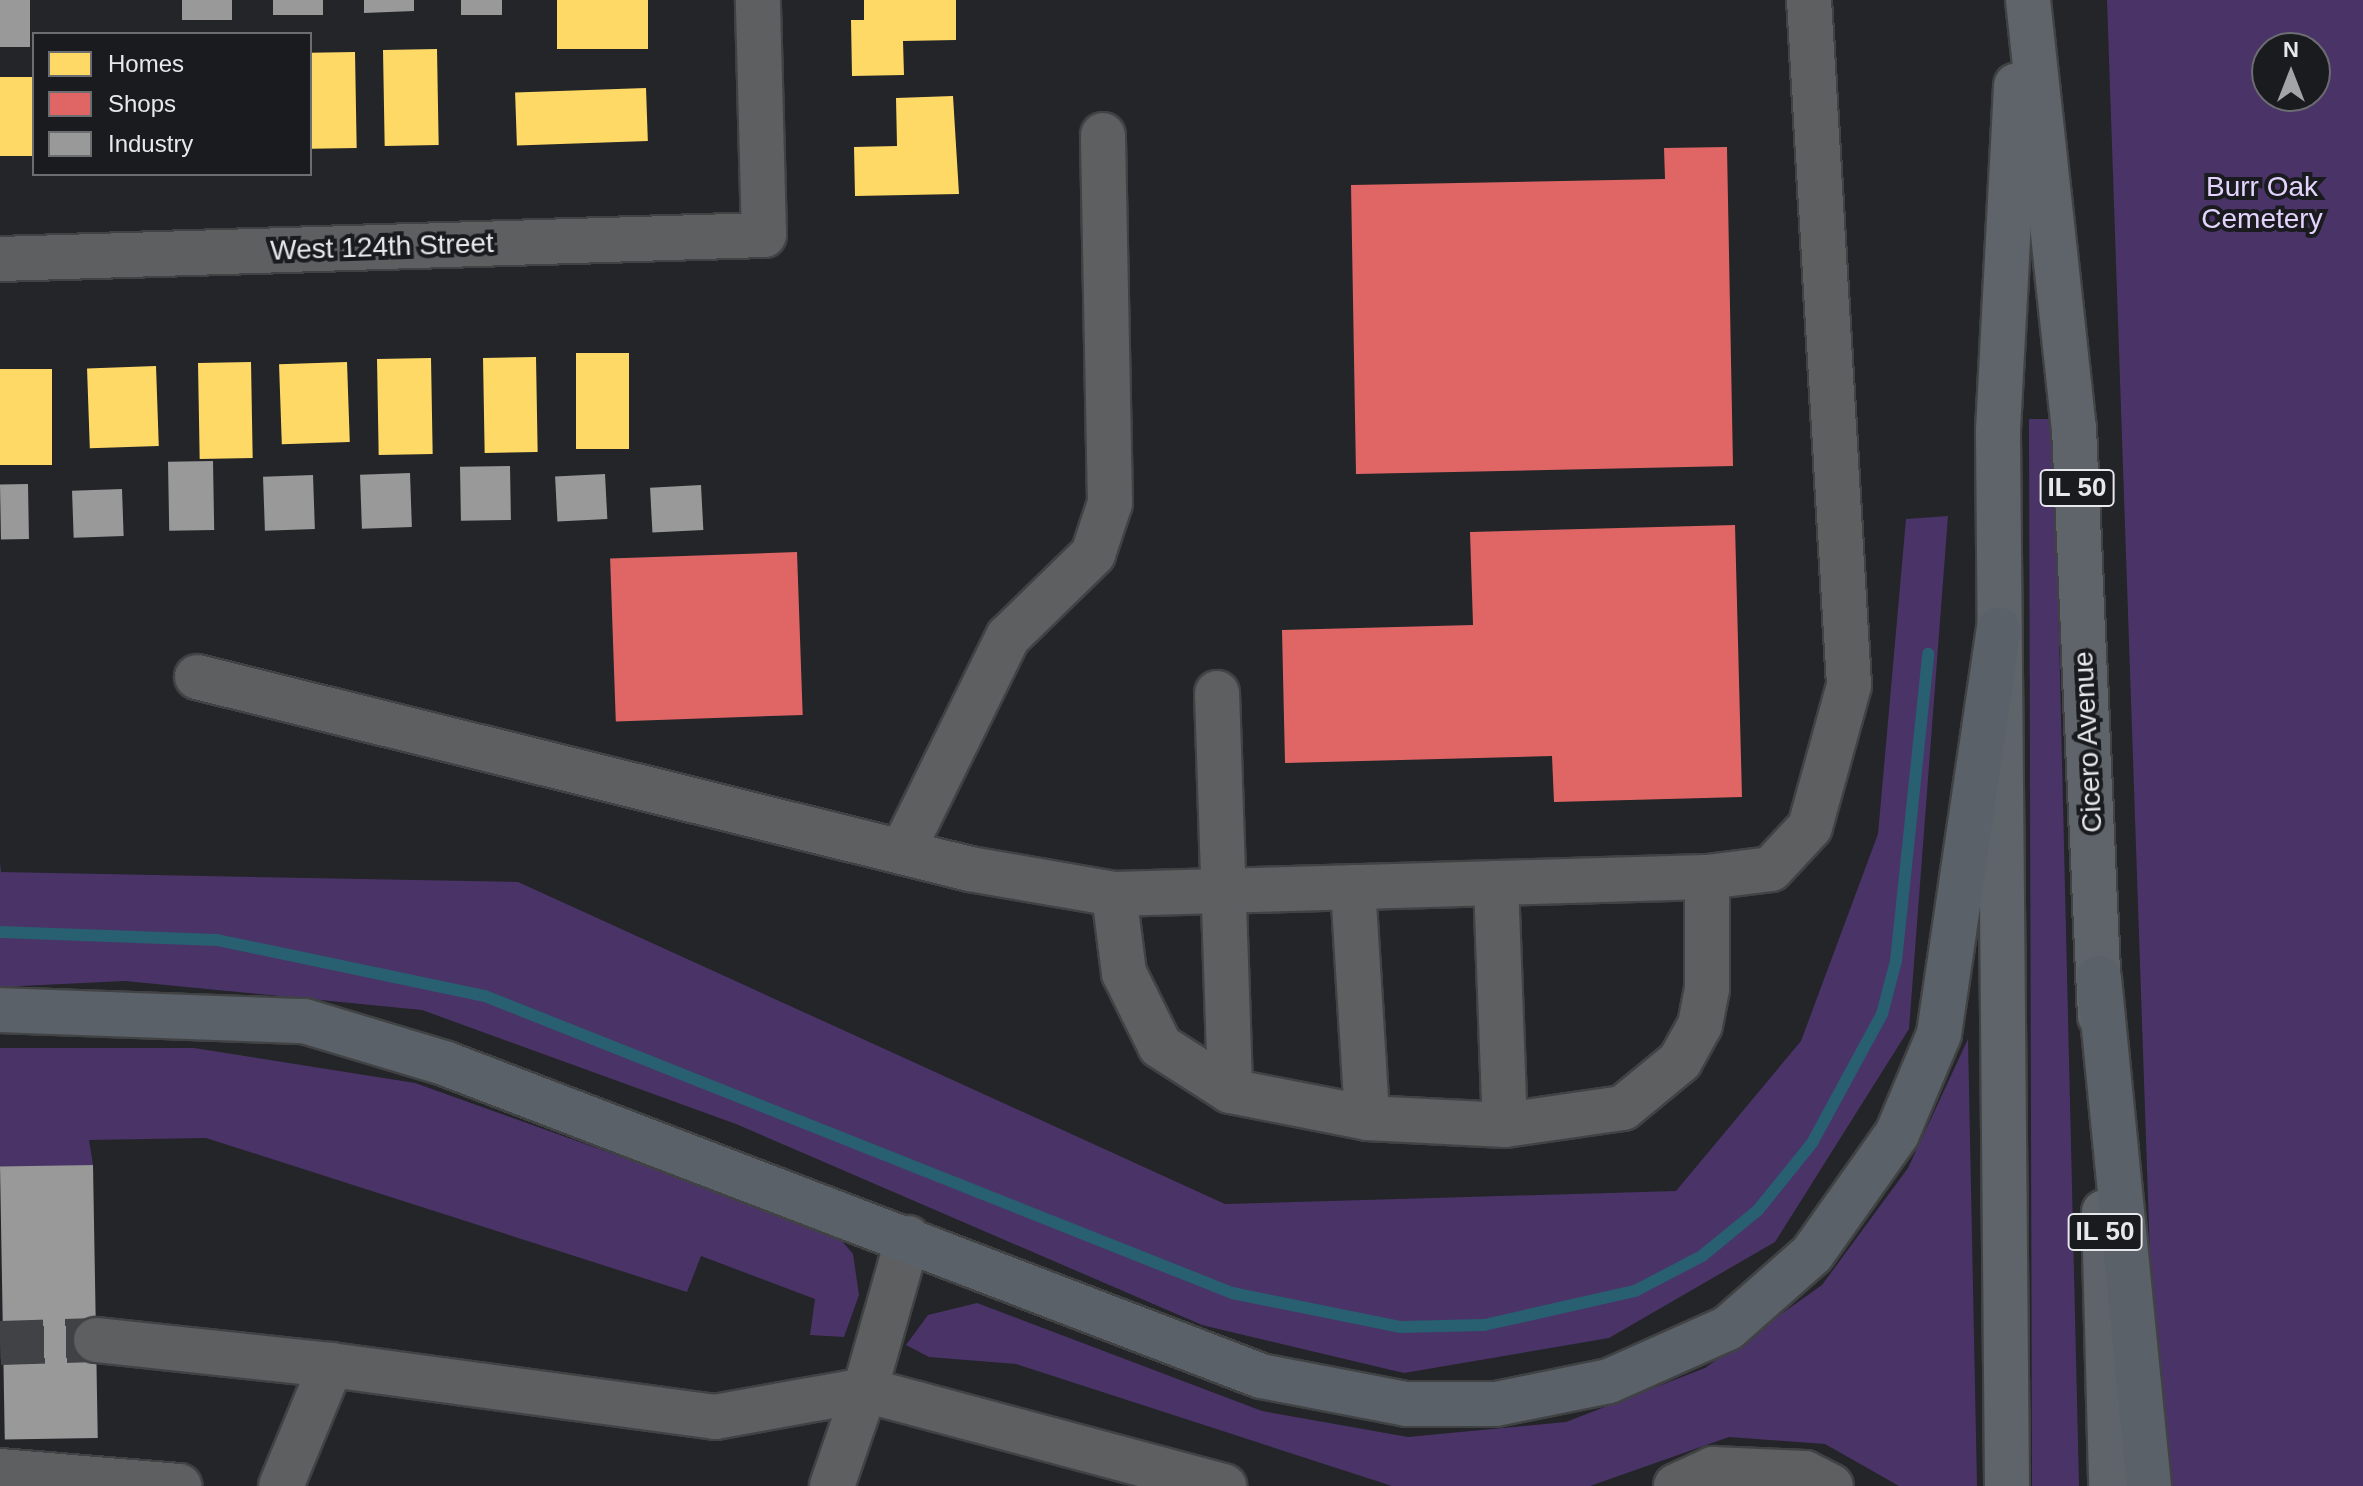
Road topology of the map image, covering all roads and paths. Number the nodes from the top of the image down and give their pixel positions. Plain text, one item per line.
1 (758, 0) edge
2 (1809, 0) edge
3 (2020, 0) edge
4 (2028, 0) edge
5 (1103, 135) dead end
6 (0, 259) edge
7 (1999, 629) junction
8 (197, 677) dead end
9 (1217, 693) dead end
10 (902, 852) junction
11 (1707, 877) junction
12 (1496, 883) junction
13 (1353, 887) junction
14 (1224, 891) junction
15 (1114, 894) junction
16 (2099, 978) junction
17 (0, 1010) edge
18 (1230, 1091) junction
19 (1367, 1118) junction
20 (1505, 1125) junction
21 (908, 1238) junction
22 (96, 1340) tunnel mouth
23 (331, 1365) junction
24 (865, 1390) junction
25 (0, 1471) edge
26 (179, 1486) edge
27 (281, 1486) edge
28 (832, 1486) edge
29 (1224, 1486) edge
30 (1676, 1486) edge
31 (1831, 1486) edge
32 (2007, 1486) edge
33 (2111, 1486) edge
34 (2149, 1486) edge

1 - 6 street, West 124th Street
2 - 11 street
3 - 7 main road, IL 50
4 - 16 main road, Cicero Avenue / IL 50
5 - 10 street
7 - 21 highway
7 - 32 main road, IL 50
8 - 10 street
9 - 14 street
10 - 15 street
11 - 12 street
11 - 20 street
12 - 13 street
12 - 20 street
13 - 14 street
13 - 19 street
14 - 15 street
14 - 18 street
15 - 18 street
16 - 33 main road, Cicero Avenue / IL 50
16 - 34 highway
17 - 21 highway
18 - 19 street
19 - 20 street
21 - 24 street
22 - 23 street
23 - 24 street
23 - 27 street
24 - 28 street
24 - 29 street
25 - 26 street
30 - 31 street

